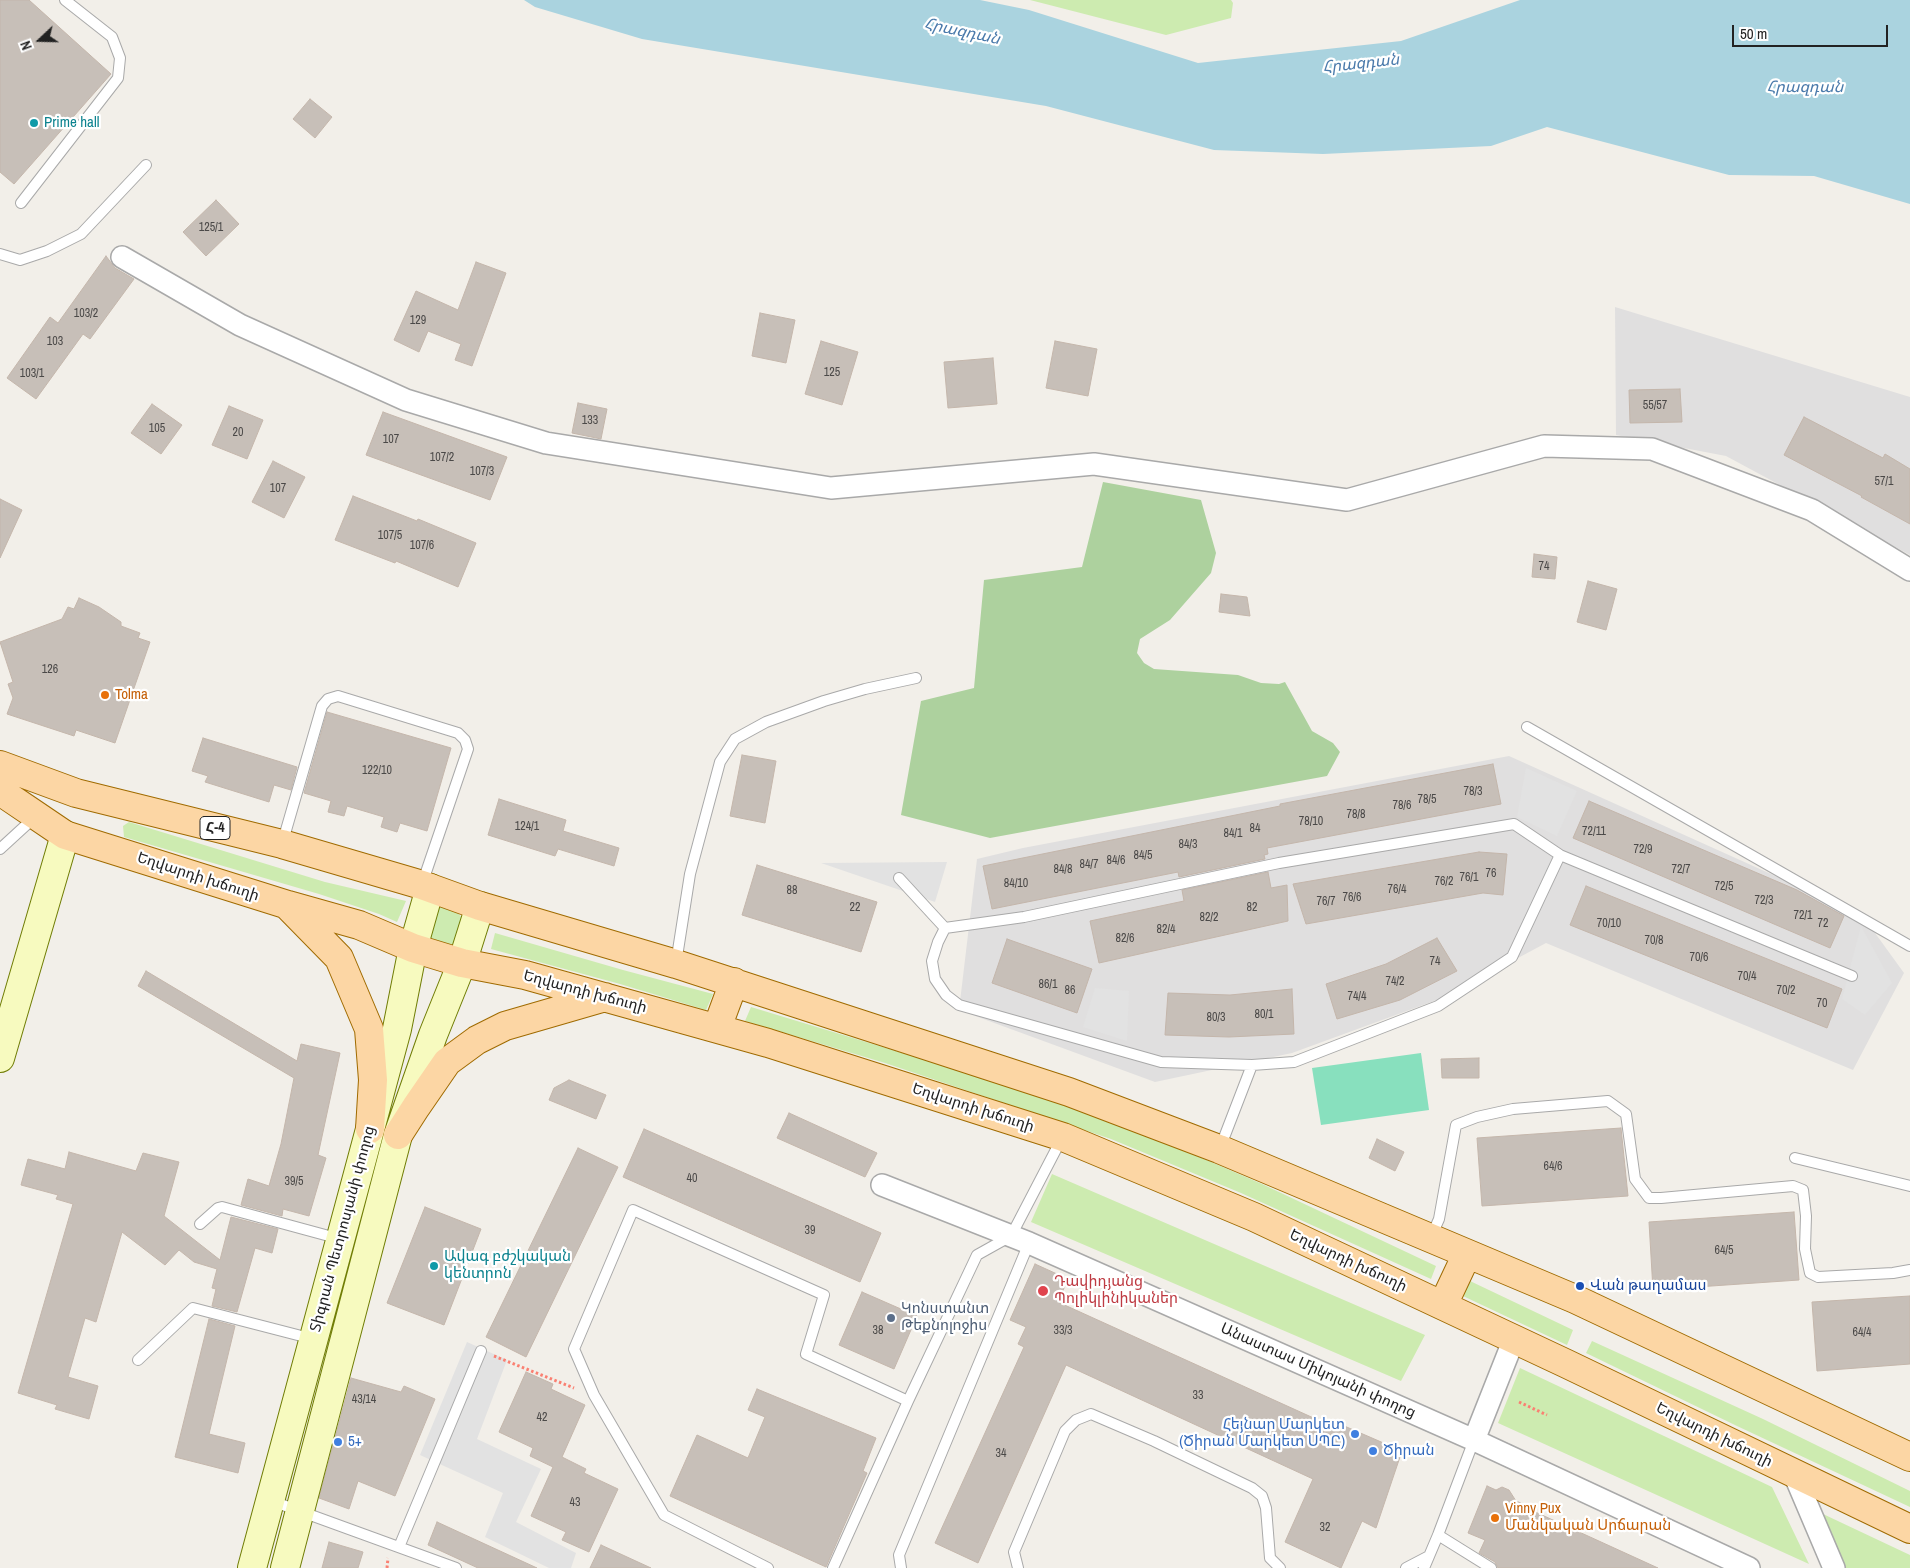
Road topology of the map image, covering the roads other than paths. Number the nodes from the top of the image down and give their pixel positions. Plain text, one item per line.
1 (65, 0) edge
2 (146, 165) dead end
3 (21, 203) dead end
4 (0, 254) edge
5 (122, 257) dead end
6 (1910, 570) edge
7 (916, 678) dead end
8 (1527, 727) dead end
9 (0, 766) edge
10 (0, 790) edge
11 (38, 815) junction
12 (66, 834) junction
13 (282, 844) junction
14 (0, 849) edge
15 (1560, 856) junction
16 (899, 878) dead end
17 (426, 886) junction
18 (288, 906) junction
19 (480, 906) junction
20 (945, 928) junction
21 (1910, 946) edge
22 (413, 948) junction
23 (462, 963) junction
24 (676, 964) junction
25 (1852, 976) dead end
26 (734, 982) junction
27 (607, 997) junction
28 (717, 1028) junction
29 (0, 1058) edge
30 (1252, 1065) junction
31 (370, 1128) junction
32 (398, 1135) junction
33 (1063, 1137) junction
34 (1219, 1149) junction
35 (1796, 1158) dead end
36 (882, 1185) dead end
37 (1910, 1186) edge
38 (200, 1224) dead end
39 (1430, 1238) junction
40 (340, 1239) junction
41 (1020, 1239) junction
42 (1467, 1254) junction
43 (1910, 1270) edge
44 (1443, 1306) junction
45 (1514, 1339) junction
46 (314, 1340) junction
47 (481, 1351) road end
48 (138, 1360) dead end
49 (908, 1401) junction
50 (1474, 1440) junction
51 (1910, 1457) edge
52 (1794, 1474) junction
53 (271, 1500) junction
54 (301, 1511) junction
55 (1910, 1529) edge
56 (1438, 1536) junction
57 (399, 1547) junction
58 (1429, 1556) junction
59 (252, 1568) edge
60 (286, 1568) edge
61 (456, 1568) edge
62 (768, 1568) edge
63 (834, 1568) edge
64 (901, 1568) edge
65 (1018, 1568) edge
66 (1280, 1568) edge
67 (1406, 1568) edge
68 (1424, 1568) edge
69 (1491, 1568) edge
70 (1749, 1568) edge
71 (1834, 1568) edge

1 - 3 lane
2 - 4 lane
5 - 6 street
7 - 24 lane
8 - 21 lane
9 - 13 main road, Հ-4
10 - 11 main road, Եղվարդի խճուղի
11 - 12 main road, Եղվարդի խճուղի
11 - 14 lane
12 - 18 main road, Եղվարդի խճուղի
12 - 29 main road
13 - 17 main road, Հ-4
13 - 17 lane
15 - 20 lane
15 - 25 lane
15 - 30 lane
16 - 20 lane
17 - 19 main road
17 - 22 main road, Տիգրան Պետրոսյանի փողոց
18 - 22 main road, Եղվարդի խճուղի
18 - 31 main road
19 - 23 main road, Տիգրան Պետրոսյանի փողոց
19 - 24 main road
20 - 30 lane
22 - 23 main road, Եղվարդի խճուղի
22 - 31 main road, Տիգրան Պետրոսյանի փողոց
23 - 27 main road, Եղվարդի խճուղի
23 - 32 main road, Տիգրան Պետրոսյանի փողոց
24 - 26 main road
26 - 28 main road
26 - 34 main road
27 - 28 main road, Եղվարդի խճուղի
27 - 32 main road
28 - 33 main road, Եղվարդի խճուղի
30 - 34 lane
31 - 40 main road, Տիգրան Պետրոսյանի փողոց
32 - 54 main road, Տիգրան Պետրոսյանի փողոց
33 - 41 lane
33 - 44 main road, Եղվարդի խճուղի
34 - 39 main road
35 - 37 lane
36 - 41 street, Անաստաս Միկոյանի փողոց
38 - 40 lane
39 - 42 main road
39 - 43 lane
40 - 46 main road, Տիգրան Պետրոսյանի փողոց
41 - 49 lane
41 - 50 street, Անաստաս Միկոյանի փողոց
41 - 64 lane
42 - 44 main road
42 - 51 main road
44 - 45 main road, Եղվարդի խճուղի
45 - 50 street
45 - 52 main road, Եղվարդի խճուղի
46 - 48 lane
46 - 53 main road, Տիգրան Պետրոսյանի փողոց
47 - 57 lane
49 - 62 lane
49 - 63 lane
50 - 56 lane
50 - 70 street, Անաստաս Միկոյանի փողոց
52 - 55 main road, Եղվարդի խճուղի
52 - 71 street
53 - 54 lane
53 - 59 main road, Տիգրան Պետրոսյանի փողոց
54 - 57 lane
54 - 60 main road, Տիգրան Պետրոսյանի փողոց
56 - 58 lane
56 - 69 lane
57 - 61 lane
58 - 67 lane
58 - 68 lane
65 - 66 lane

